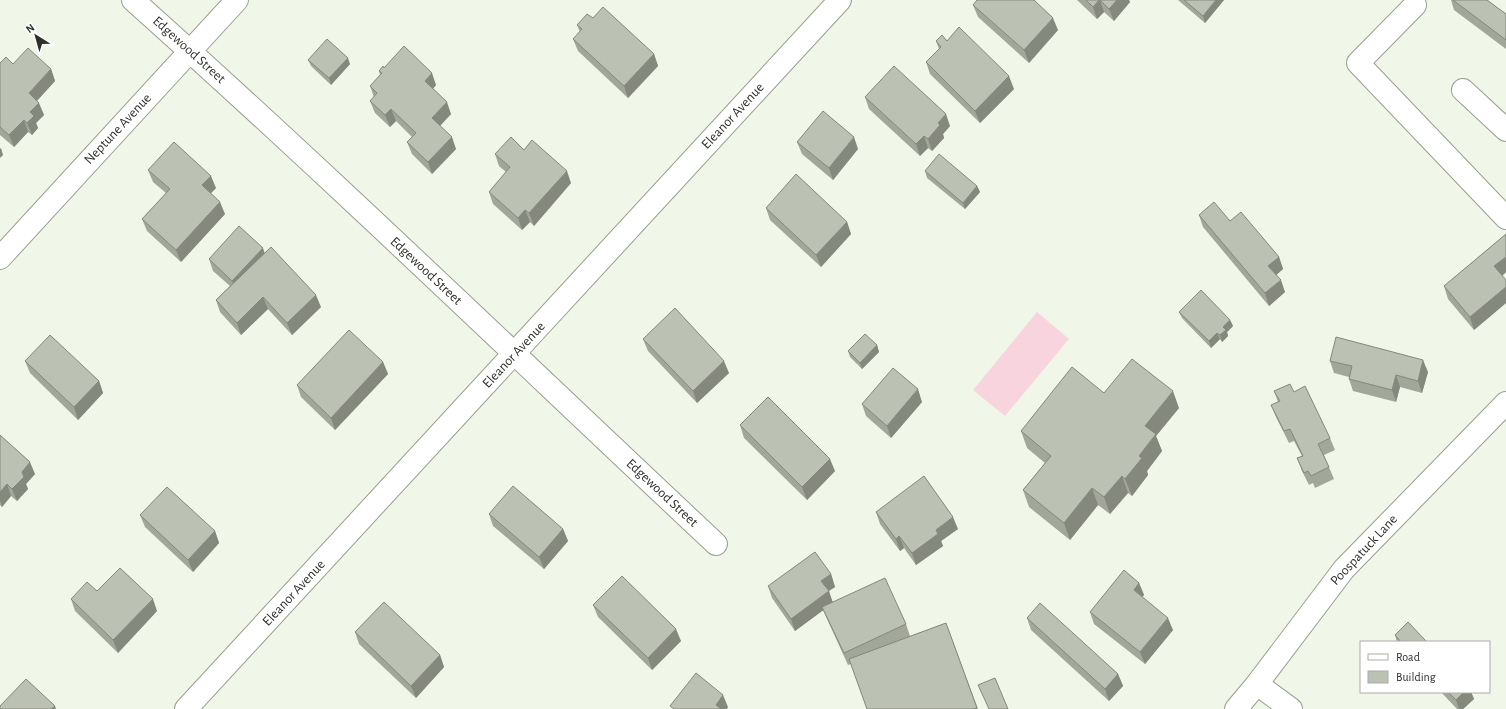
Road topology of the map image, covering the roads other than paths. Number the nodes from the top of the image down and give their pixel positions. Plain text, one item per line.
1 (134, 0) edge
2 (237, 0) edge
3 (840, 0) edge
4 (1415, 5) dead end
5 (190, 51) junction
6 (1464, 90) dead end
7 (1506, 130) edge
8 (1506, 218) edge
9 (0, 258) edge
10 (514, 354) junction
11 (1506, 403) edge
12 (716, 544) dead end
13 (1257, 684) junction
14 (186, 709) edge
15 (1236, 709) edge
16 (1291, 709) edge

1 - 5 street, Edgewood Street
2 - 5 street, Neptune Avenue
3 - 10 street, Eleanor Avenue
4 - 8 street
5 - 9 street, Neptune Avenue
5 - 10 street, Edgewood Street
6 - 7 street
10 - 12 street, Edgewood Street
10 - 14 street, Eleanor Avenue
11 - 13 street, Poospatuck Lane
13 - 15 street, Poospatuck Lane
13 - 16 street

